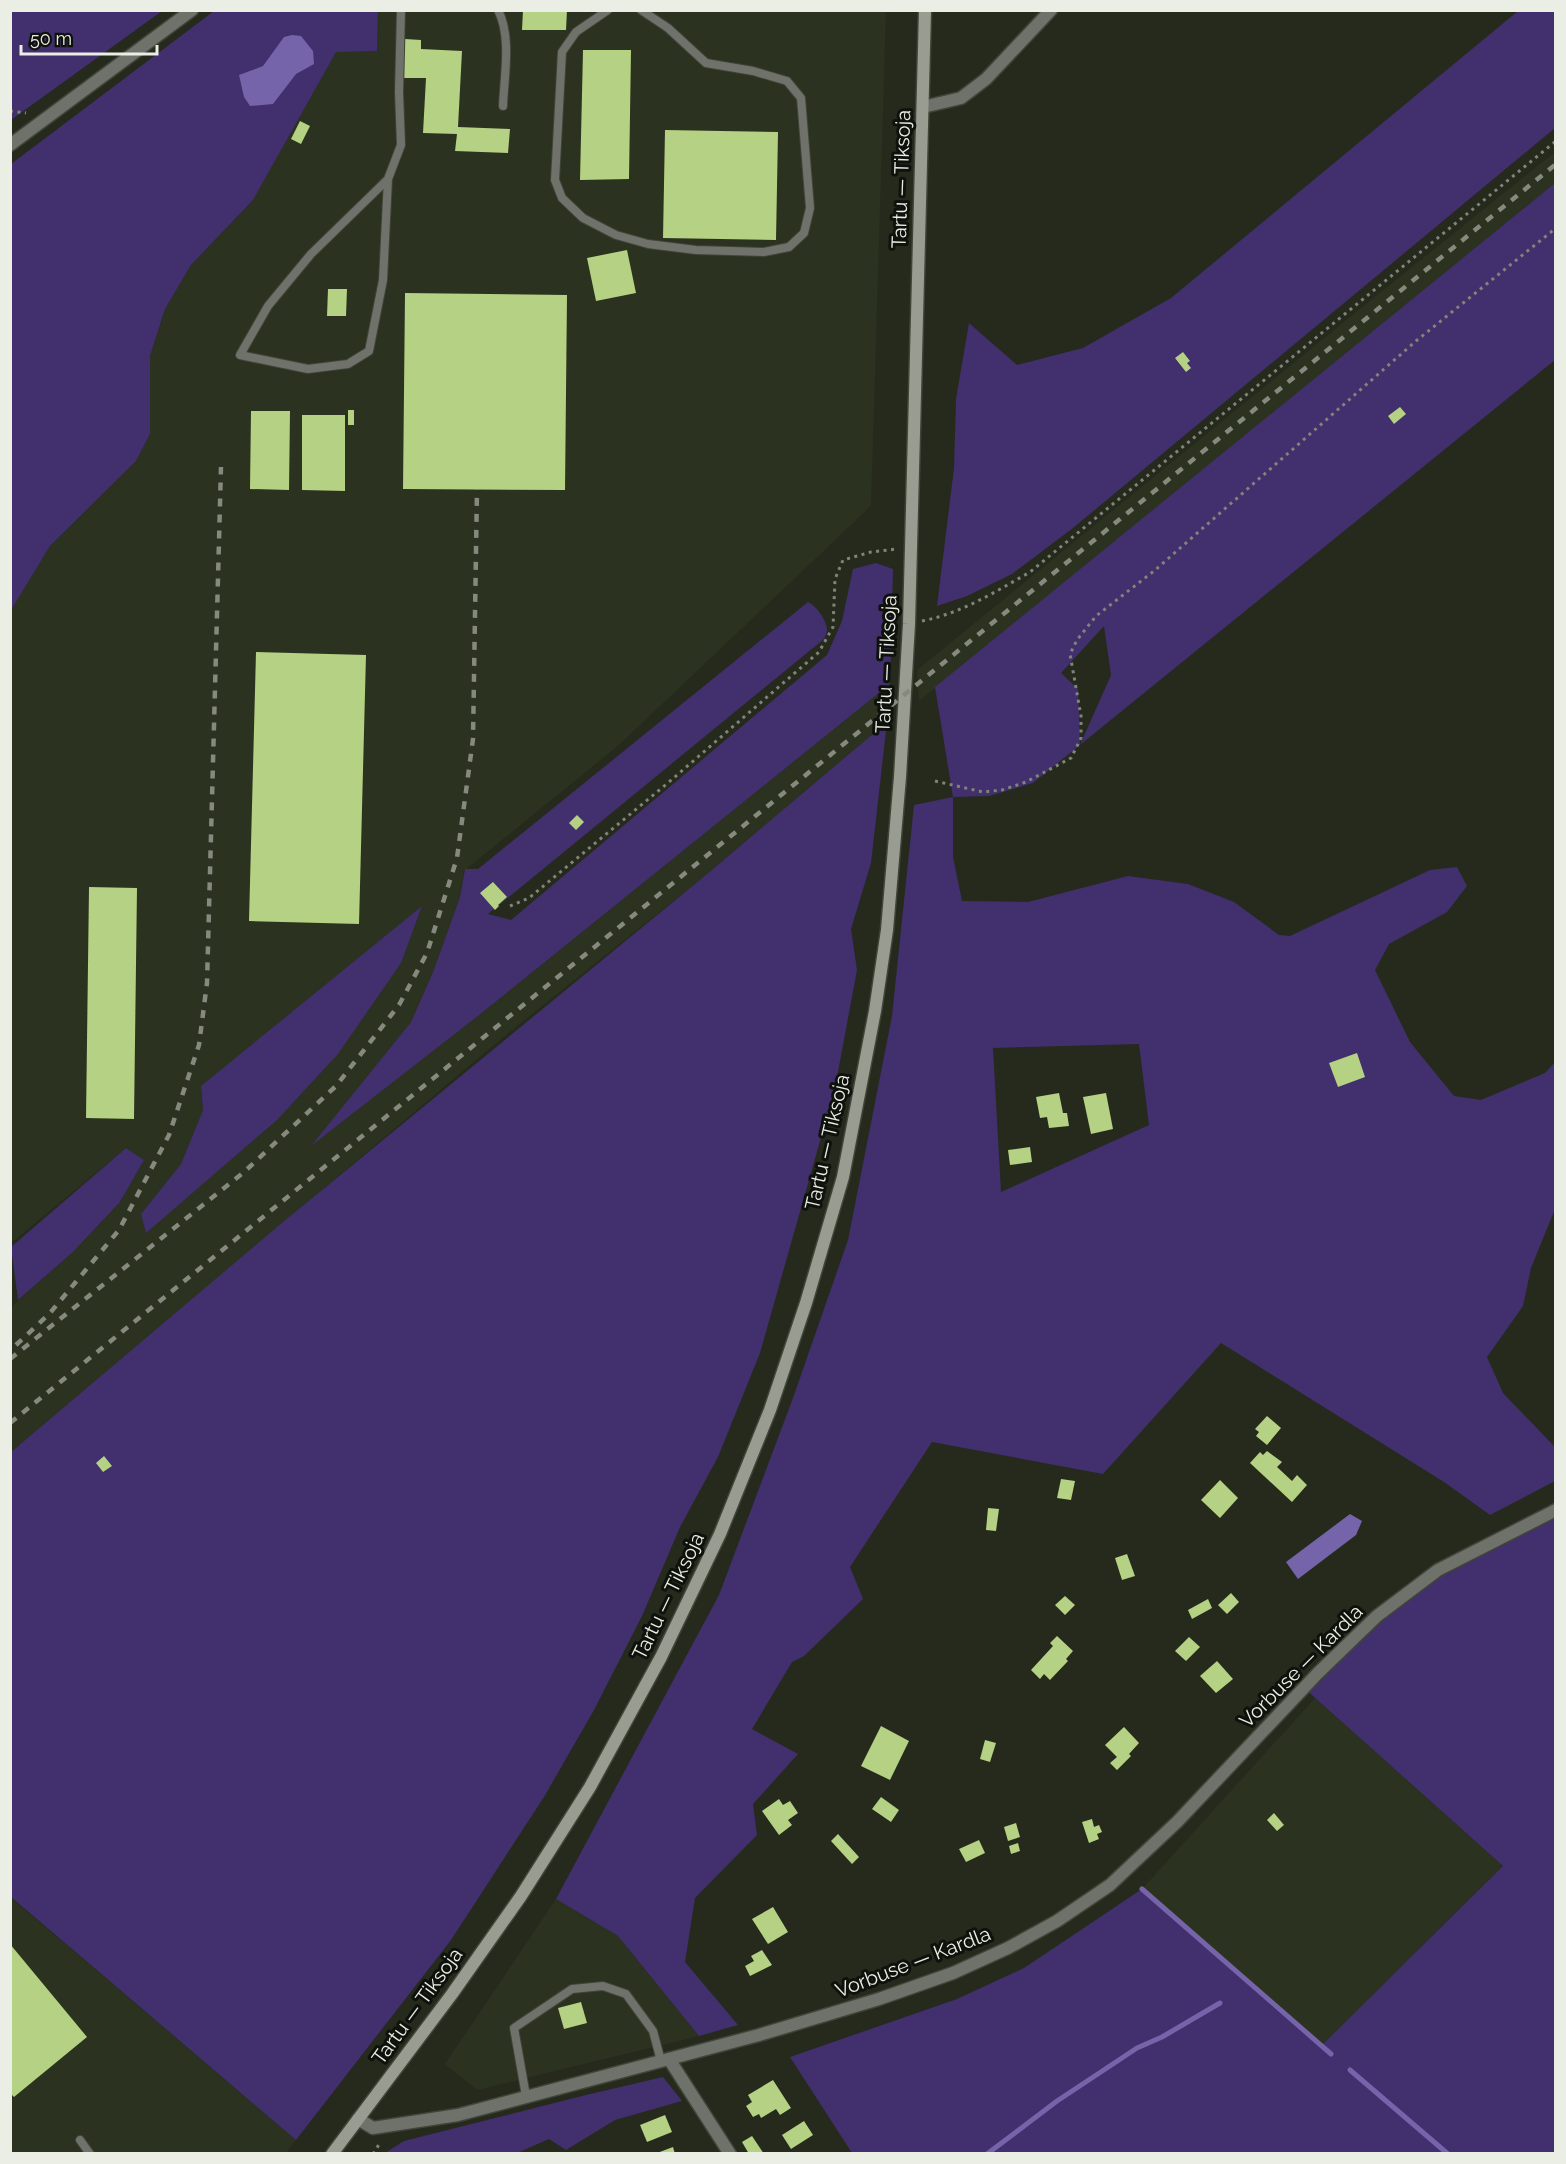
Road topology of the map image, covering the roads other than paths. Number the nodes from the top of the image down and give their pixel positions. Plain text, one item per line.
1 (192, 10) edge
2 (401, 10) edge
3 (498, 10) edge
4 (608, 10) edge
5 (641, 10) edge
6 (925, 10) edge
7 (1051, 10) edge
8 (503, 106) dead end
9 (923, 107) junction
10 (10, 145) edge
11 (388, 179) junction
12 (1556, 1510) edge
13 (665, 2060) junction
14 (526, 2096) junction
15 (358, 2119) junction
16 (80, 2140) dead end
17 (90, 2154) edge
18 (332, 2154) edge
19 (730, 2154) edge

1 - 10 street
2 - 11 lane
3 - 8 lane
4 - 5 lane
6 - 9 main road, Tartu — Tiksoja
7 - 9 street
9 - 15 main road, Tartu — Tiksoja
11 - 11 lane
12 - 13 street, Vorbuse — Kardla
13 - 14 street, Vorbuse — Kardla
13 - 14 lane
13 - 19 street
14 - 15 street, Vorbuse — Kardla
15 - 18 main road, Tartu — Tiksoja
16 - 17 lane

